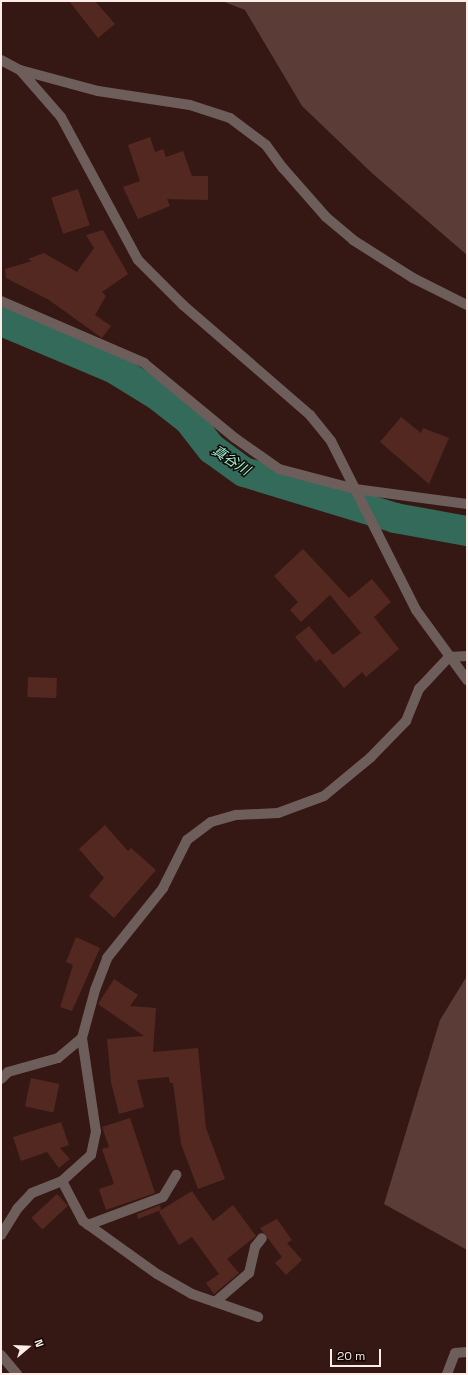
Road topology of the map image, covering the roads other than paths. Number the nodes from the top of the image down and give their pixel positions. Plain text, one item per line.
1 (1, 60) edge
2 (20, 70) junction
3 (1, 301) edge
4 (467, 305) edge
5 (355, 489) junction
6 (467, 504) edge
7 (467, 656) edge
8 (449, 657) junction
9 (467, 680) edge
10 (82, 1038) junction
11 (1, 1079) edge
12 (176, 1175) dead end
13 (62, 1181) junction
14 (88, 1225) junction
15 (1, 1235) edge
16 (262, 1238) dead end
17 (215, 1302) junction
18 (258, 1317) dead end
19 (467, 1352) edge
20 (1, 1355) edge
21 (17, 1374) edge
22 (447, 1374) edge

1 - 2 street
2 - 4 street
2 - 5 street
3 - 5 street
5 - 6 street
5 - 8 street
7 - 8 street
8 - 9 street
8 - 10 street
10 - 11 street
10 - 13 street
12 - 14 street
13 - 14 street
13 - 15 street
14 - 17 street
16 - 17 street
17 - 18 street
19 - 22 street
20 - 21 street

